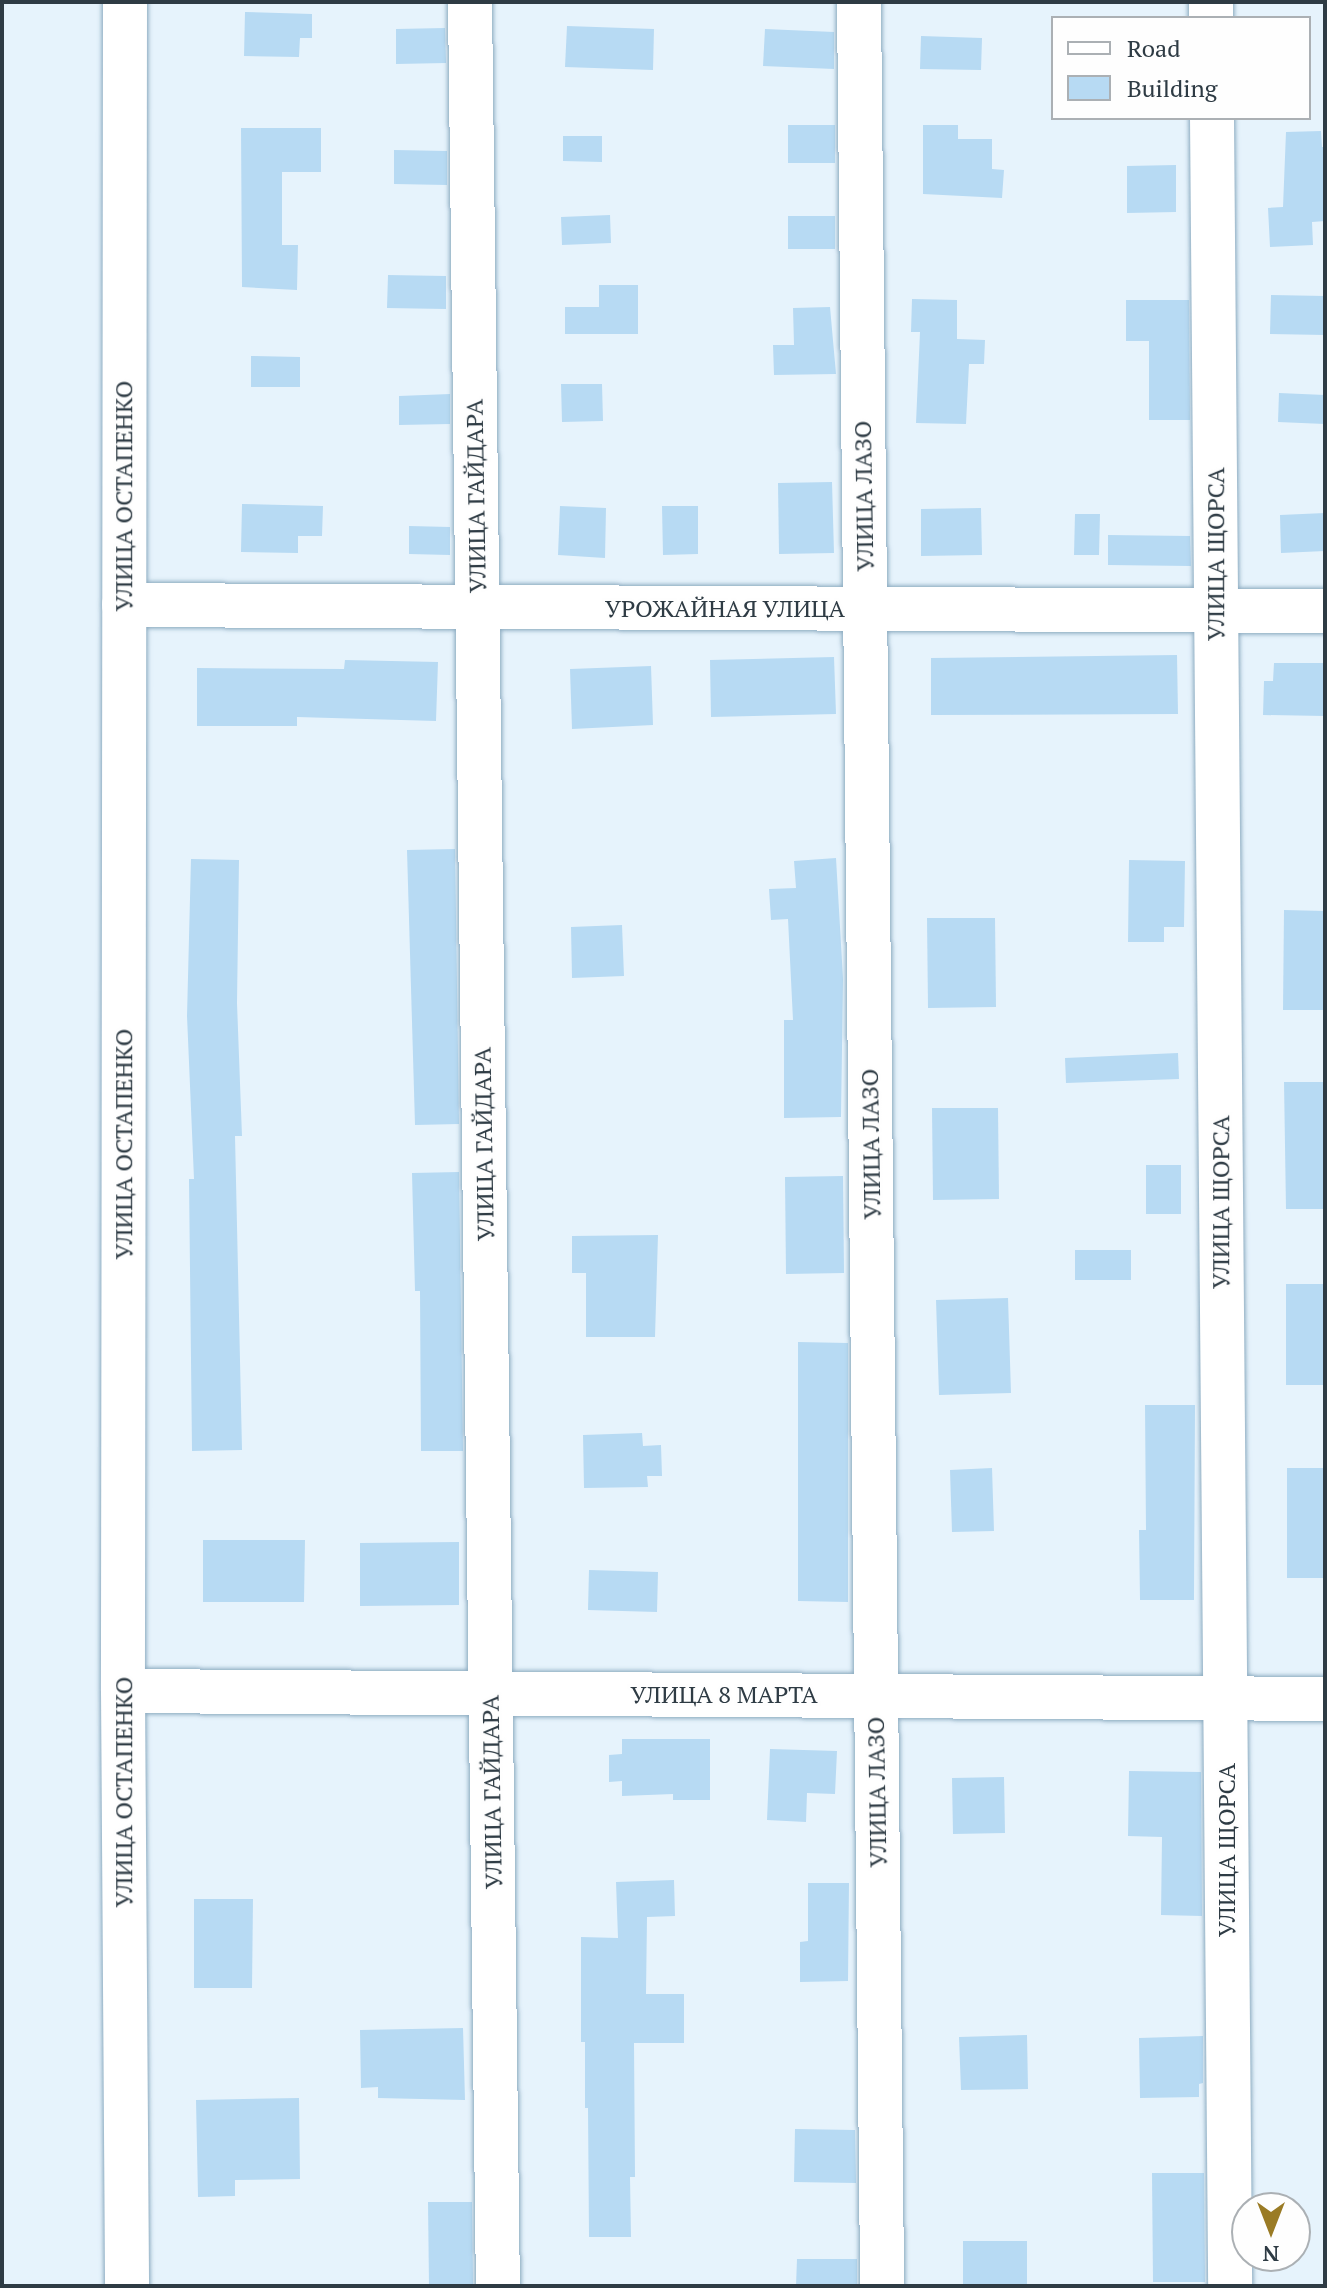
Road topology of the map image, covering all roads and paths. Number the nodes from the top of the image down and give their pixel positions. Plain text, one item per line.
1 (125, 2) edge
2 (470, 2) edge
3 (859, 2) edge
4 (1212, 120) edge
5 (124, 605) junction
6 (477, 608) junction
7 (865, 609) junction
8 (1216, 611) junction
9 (1325, 611) edge
10 (123, 1691) junction
11 (490, 1694) junction
12 (876, 1696) junction
13 (1225, 1698) junction
14 (1325, 1699) edge
15 (127, 2286) edge
16 (498, 2286) edge
17 (882, 2286) edge
18 (1230, 2286) edge

1 - 5 street, УЛИЦА ОСТАПЕНКО
2 - 6 street, УЛИЦА ГАЙДАРА
3 - 7 street, УЛИЦА ЛАЗО
4 - 8 street, УЛИЦА ЩОРСА
5 - 6 street, УРОЖАЙНАЯ УЛИЦА
5 - 10 street, УЛИЦА ОСТАПЕНКО
6 - 7 street, УРОЖАЙНАЯ УЛИЦА
6 - 11 street, УЛИЦА ГАЙДАРА
7 - 8 street, УРОЖАЙНАЯ УЛИЦА
7 - 12 street, УЛИЦА ЛАЗО
8 - 9 street, УРОЖАЙНАЯ УЛИЦА
8 - 13 street, УЛИЦА ЩОРСА
10 - 11 street, УЛИЦА 8 МАРТА
10 - 15 street, УЛИЦА ОСТАПЕНКО
11 - 12 street, УЛИЦА 8 МАРТА
11 - 16 street, УЛИЦА ГАЙДАРА
12 - 13 street, УЛИЦА 8 МАРТА
12 - 17 street, УЛИЦА ЛАЗО
13 - 14 street, УЛИЦА 8 МАРТА
13 - 18 street, УЛИЦА ЩОРСА

